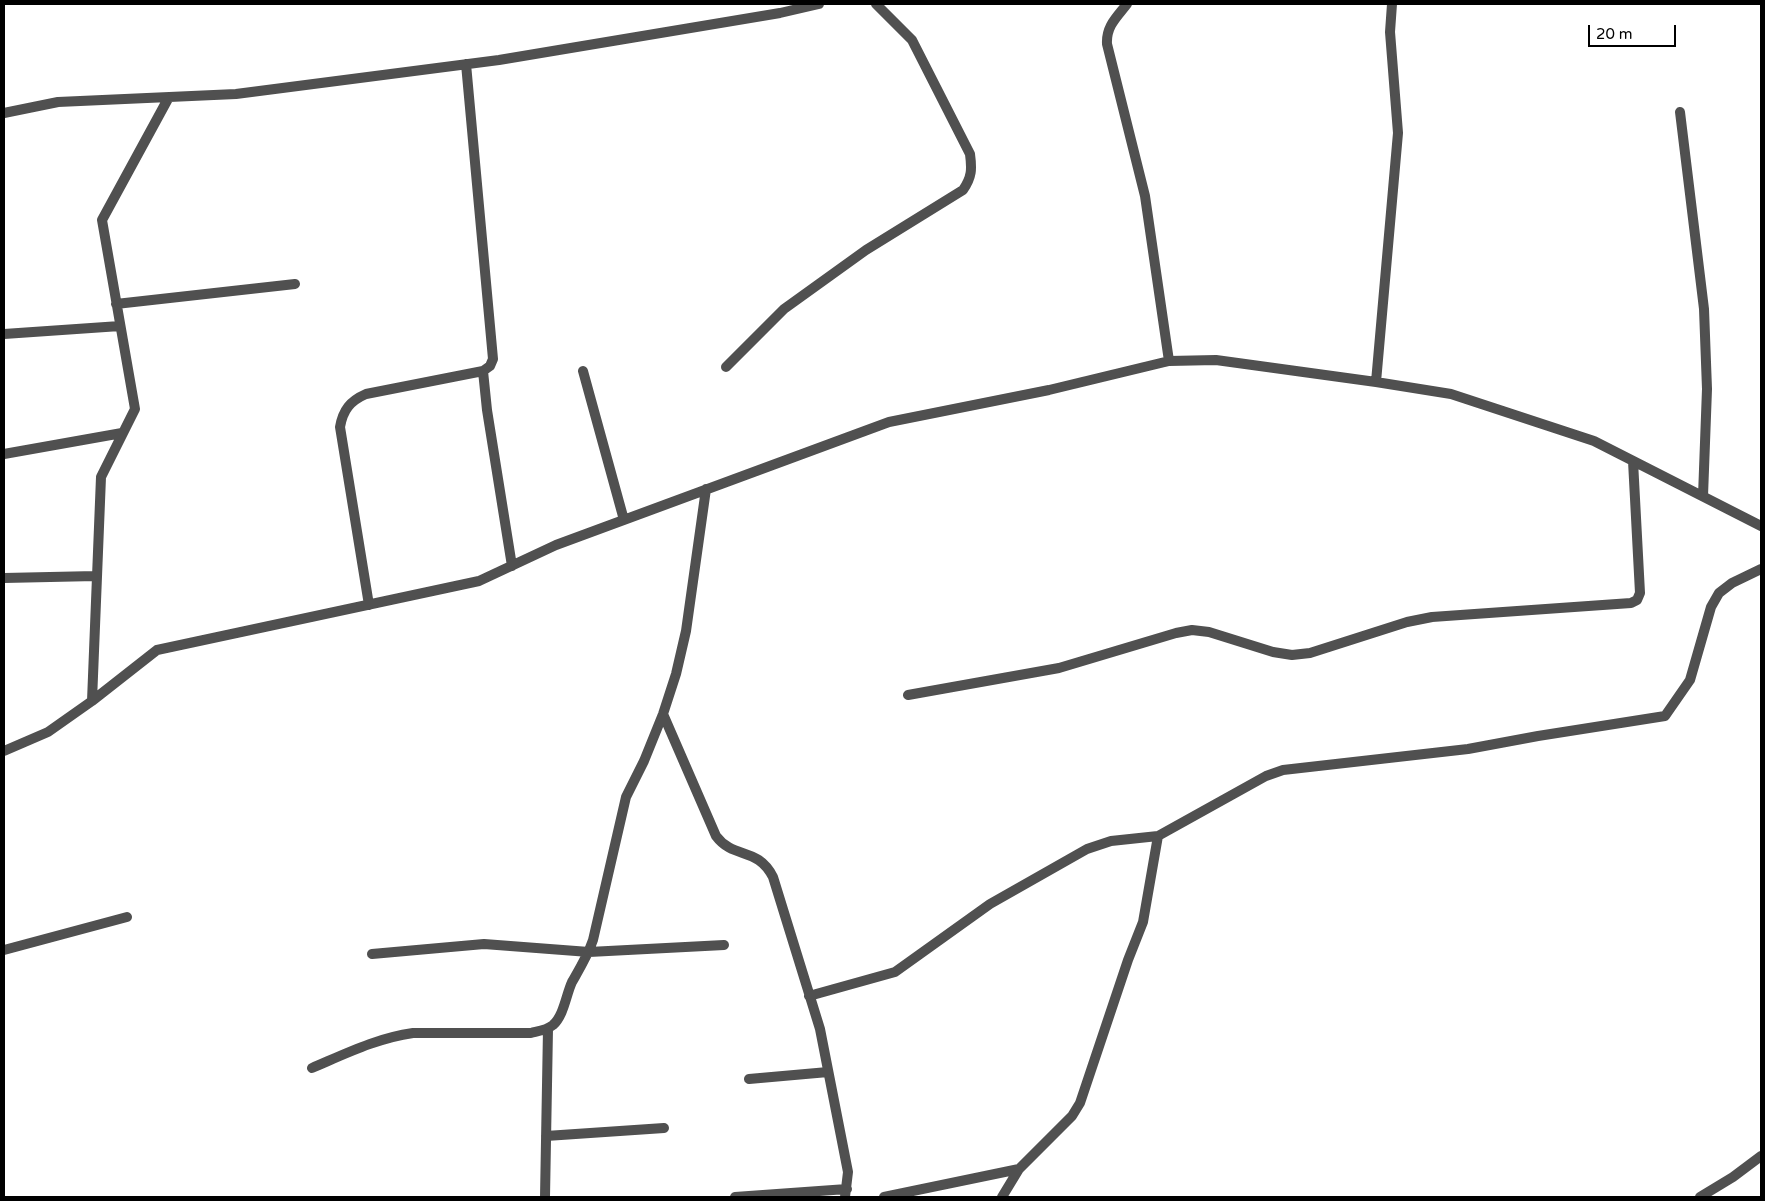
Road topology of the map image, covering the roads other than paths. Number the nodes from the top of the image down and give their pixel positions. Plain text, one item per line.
1 (819, 4) edge
2 (876, 4) edge
3 (1127, 4) edge
4 (1392, 4) edge
5 (466, 64) junction
6 (169, 97) junction
7 (1680, 112) dead end
8 (4, 113) edge
9 (295, 284) dead end
10 (116, 304) junction
11 (120, 326) junction
12 (4, 334) edge
13 (1169, 361) junction
14 (726, 366) dead end
15 (483, 371) junction
16 (583, 371) dead end
17 (1376, 382) junction
18 (122, 433) junction
19 (4, 454) edge
20 (1633, 461) junction
21 (706, 489) junction
22 (1703, 496) junction
23 (624, 520) junction
24 (1761, 526) edge
25 (512, 566) junction
26 (1761, 569) edge
27 (96, 576) junction
28 (4, 578) edge
29 (369, 605) junction
30 (908, 695) dead end
31 (92, 701) junction
32 (663, 714) junction
33 (4, 751) edge
34 (1158, 836) junction
35 (127, 917) dead end
36 (724, 945) dead end
37 (4, 950) edge
38 (589, 952) junction
39 (372, 954) dead end
40 (809, 996) junction
41 (548, 1029) junction
42 (312, 1068) dead end
43 (828, 1072) junction
44 (749, 1079) dead end
45 (664, 1128) dead end
46 (546, 1136) junction
47 (1761, 1156) edge
48 (1019, 1169) junction
49 (846, 1193) edge
50 (545, 1197) edge
51 (735, 1197) edge
52 (884, 1197) edge
53 (1002, 1197) edge
54 (1700, 1197) edge

1 - 5 street
2 - 14 street
3 - 13 street
4 - 17 street
5 - 6 street
5 - 15 street
6 - 8 street
6 - 10 street
7 - 22 street
9 - 10 street
10 - 11 street
11 - 12 street
11 - 18 street
13 - 17 street
13 - 21 street
15 - 25 street
15 - 29 street
16 - 23 street
17 - 20 street
18 - 19 street
18 - 27 street
20 - 22 street
20 - 30 street
21 - 23 street
21 - 32 street
22 - 24 street
23 - 25 street
25 - 29 street
26 - 34 street
27 - 28 street
27 - 31 street
29 - 31 street
31 - 33 street
32 - 38 street
32 - 40 street
34 - 40 street
34 - 48 street
35 - 37 street
36 - 38 street
38 - 39 street
38 - 41 street
40 - 43 street
41 - 42 street
41 - 46 street
43 - 44 street
43 - 49 street
45 - 46 street
46 - 50 street
47 - 54 street
48 - 52 street
48 - 53 street
49 - 51 street

